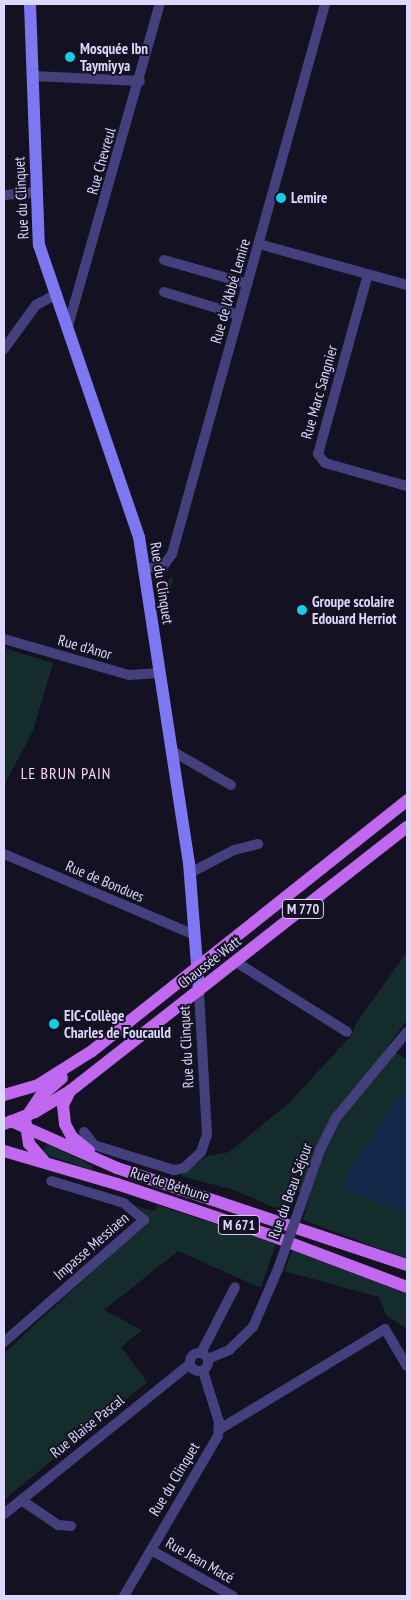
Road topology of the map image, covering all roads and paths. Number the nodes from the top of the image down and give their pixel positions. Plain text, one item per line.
1 (30, 4) edge
2 (160, 4) edge
3 (325, 4) edge
4 (33, 76) junction
5 (140, 81) junction
6 (36, 192) junction
7 (4, 195) edge
8 (259, 244) junction
9 (164, 260) dead end
10 (368, 274) junction
11 (248, 284) junction
12 (407, 285) edge
13 (164, 292) dead end
14 (57, 294) junction
15 (239, 315) junction
16 (68, 326) junction
17 (4, 349) edge
18 (407, 486) edge
19 (144, 569) junction
20 (4, 639) edge
21 (159, 673) junction
22 (172, 751) junction
23 (231, 785) dead end
24 (407, 800) edge
25 (407, 827) edge
26 (258, 844) dead end
27 (4, 854) edge
28 (190, 873) junction
29 (195, 935) junction
30 (236, 962) junction
31 (198, 967) junction
32 (199, 991) junction
33 (347, 1032) dead end
34 (407, 1032) edge
35 (92, 1051) junction
36 (70, 1091) junction
37 (4, 1095) edge
38 (14, 1121) edge
39 (84, 1132) dead end
40 (4, 1151) edge
41 (44, 1161) junction
42 (117, 1168) junction
43 (182, 1169) joint
44 (51, 1181) dead end
45 (407, 1265) edge
46 (235, 1287) dead end
47 (407, 1287) edge
48 (4, 1342) edge
49 (205, 1356) junction
50 (190, 1364) junction
51 (407, 1366) edge
52 (203, 1370) junction
53 (220, 1429) junction
54 (21, 1500) junction
55 (4, 1514) edge
56 (71, 1526) dead end
57 (151, 1550) junction
58 (124, 1596) edge
59 (233, 1596) edge

1 - 4 street, Rue du Clinquet
2 - 5 street, Rue Chevreul
3 - 8 street, Rue de l'Abbé Lemire
4 - 5 street
4 - 6 street, Rue du Clinquet
5 - 16 street, Rue Chevreul
6 - 7 street
6 - 14 street, Rue du Clinquet
8 - 10 street
8 - 11 street, Rue de l'Abbé Lemire
9 - 11 street
10 - 12 street
10 - 18 street, Rue Marc Sangnier
11 - 15 street, Rue de l'Abbé Lemire
13 - 15 street
14 - 16 street, Rue du Clinquet
14 - 17 street
15 - 19 street, Rue de l'Abbé Lemire
16 - 19 street, Rue du Clinquet
19 - 21 street, Rue du Clinquet
20 - 21 street, Rue d'Anor
21 - 22 street, Rue du Clinquet
22 - 23 street
22 - 28 street, Rue du Clinquet
24 - 31 main road, Chaussée Watt / M 770
25 - 30 main road, Chaussée Watt / M 770
26 - 28 street
27 - 29 street, Rue de Bondues
28 - 29 street, Rue du Clinquet
29 - 31 street, Rue du Clinquet
30 - 32 main road, Chaussée Watt / M 770
30 - 33 street
31 - 32 street, Rue du Clinquet
31 - 35 main road, Chaussée Watt / M 770
32 - 36 main road, Chaussée Watt / M 770
32 - 43 street, Rue du Clinquet
34 - 49 street, Rue du Beau Séjour, bridge
35 - 37 main road, Chaussée Watt / M 770
35 - 38 main road, Chaussée Watt / M 770
36 - 38 main road, Chaussée Watt / M 770
36 - 42 main road, Rue de Béthune / M 671
38 - 41 main road
38 - 42 main road, Rue de Béthune / M 671
39 - 43 street, Rue de Béthune
40 - 41 main road, Rue de Béthune / M 671
41 - 47 main road, Rue de Béthune / M 671
42 - 45 main road, Rue de Béthune / M 671
44 - 48 street, Impasse Messiaen
46 - 49 street
49 - 50 street
49 - 52 street
50 - 52 street
50 - 54 street, Rue Blaise Pascal
51 - 53 street
52 - 53 street
53 - 57 street, Rue du Clinquet
54 - 55 street, Rue Blaise Pascal
54 - 56 street
57 - 58 street, Rue du Clinquet
57 - 59 street, Rue Jean Macé

